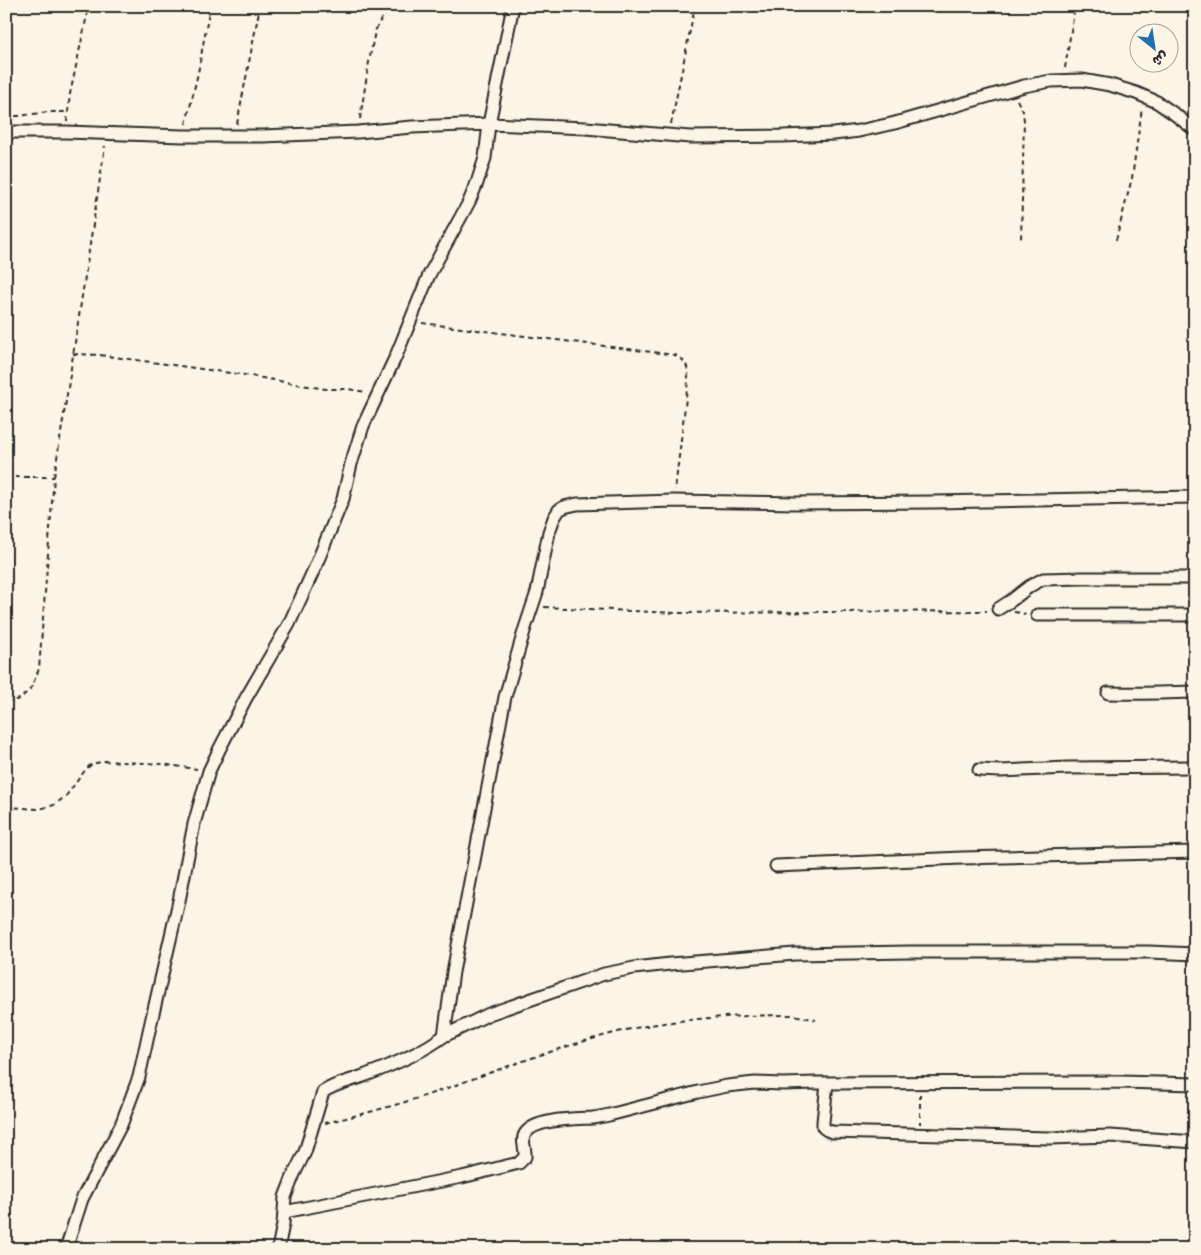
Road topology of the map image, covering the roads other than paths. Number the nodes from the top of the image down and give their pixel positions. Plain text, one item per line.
1 (513, 6) edge
2 (489, 124) junction
3 (1195, 130) edge
4 (6, 132) edge
5 (1195, 497) edge
6 (1195, 578) edge
7 (998, 609) road end
8 (1036, 615) road end
9 (1195, 615) edge
10 (1195, 692) edge
11 (1108, 693) dead end
12 (1195, 768) edge
13 (979, 770) dead end
14 (1195, 852) edge
15 (776, 866) dead end
16 (1195, 954) edge
17 (444, 1036) junction
18 (827, 1083) junction
19 (1195, 1084) edge
20 (1195, 1142) edge
21 (284, 1212) junction
22 (66, 1249) edge
23 (278, 1249) edge

1 - 2 street
2 - 3 street
2 - 4 street
2 - 22 street
5 - 17 street
6 - 7 street
8 - 9 street
10 - 11 street
12 - 13 street
14 - 15 street
16 - 17 street
17 - 21 street
18 - 19 street
18 - 20 street
18 - 21 street
21 - 23 street

